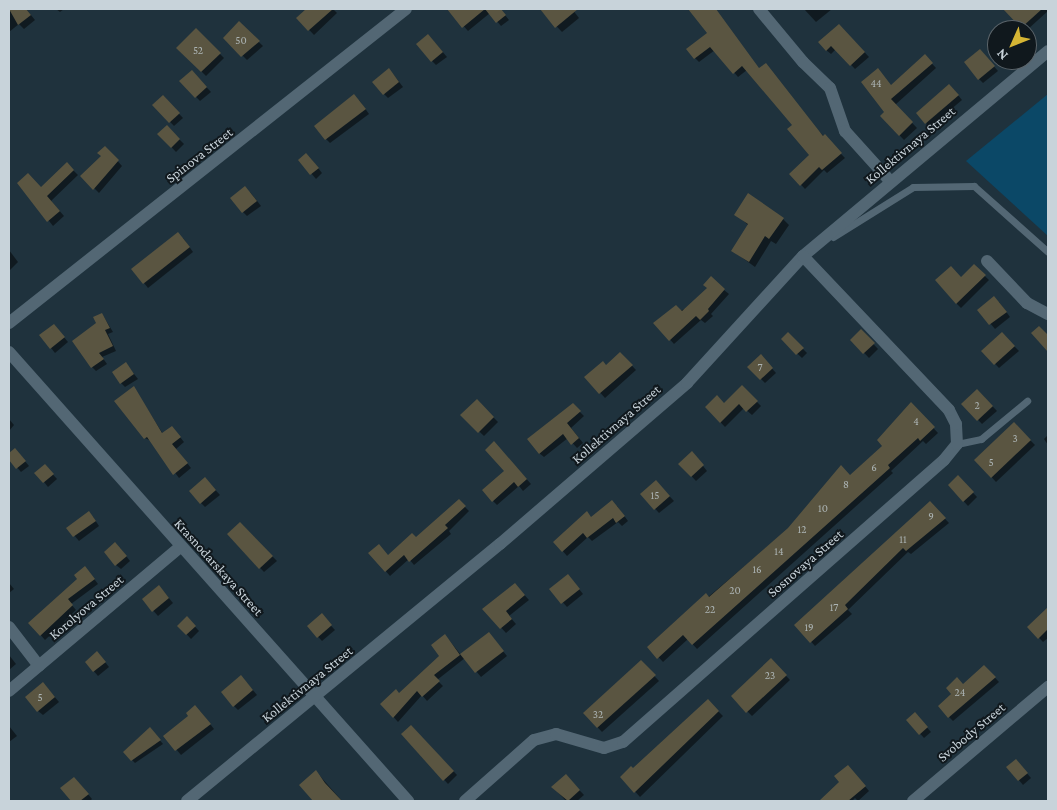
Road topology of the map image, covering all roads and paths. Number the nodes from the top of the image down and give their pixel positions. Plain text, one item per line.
1 (406, 9) edge
2 (759, 9) edge
3 (1048, 51) edge
4 (890, 181) junction
5 (1048, 252) edge
6 (803, 256) junction
7 (987, 260) dead end
8 (1048, 314) edge
9 (9, 323) edge
10 (9, 352) edge
11 (1027, 400) dead end
12 (957, 444) junction
13 (181, 546) junction
14 (9, 628) edge
15 (39, 666) junction
16 (9, 691) edge
17 (1046, 692) edge
18 (315, 697) junction
19 (187, 801) edge
20 (408, 801) edge
21 (465, 801) edge
22 (913, 801) edge

1 - 9 street, Spinova Street
2 - 4 street
3 - 4 street, Kollektivnaya Street
4 - 6 street, Kollektivnaya Street
5 - 6 lane
6 - 12 street
6 - 18 street, Kollektivnaya Street
7 - 8 street
10 - 13 street, Krasnodarskaya Street
11 - 12 lane
12 - 21 street, Sosnovaya Street
13 - 15 street, Korolyova Street
13 - 18 street, Krasnodarskaya Street
14 - 15 street
15 - 16 street, Korolyova Street
17 - 22 street, Svobody Street
18 - 19 street, Kollektivnaya Street
18 - 20 street, Krasnodarskaya Street

